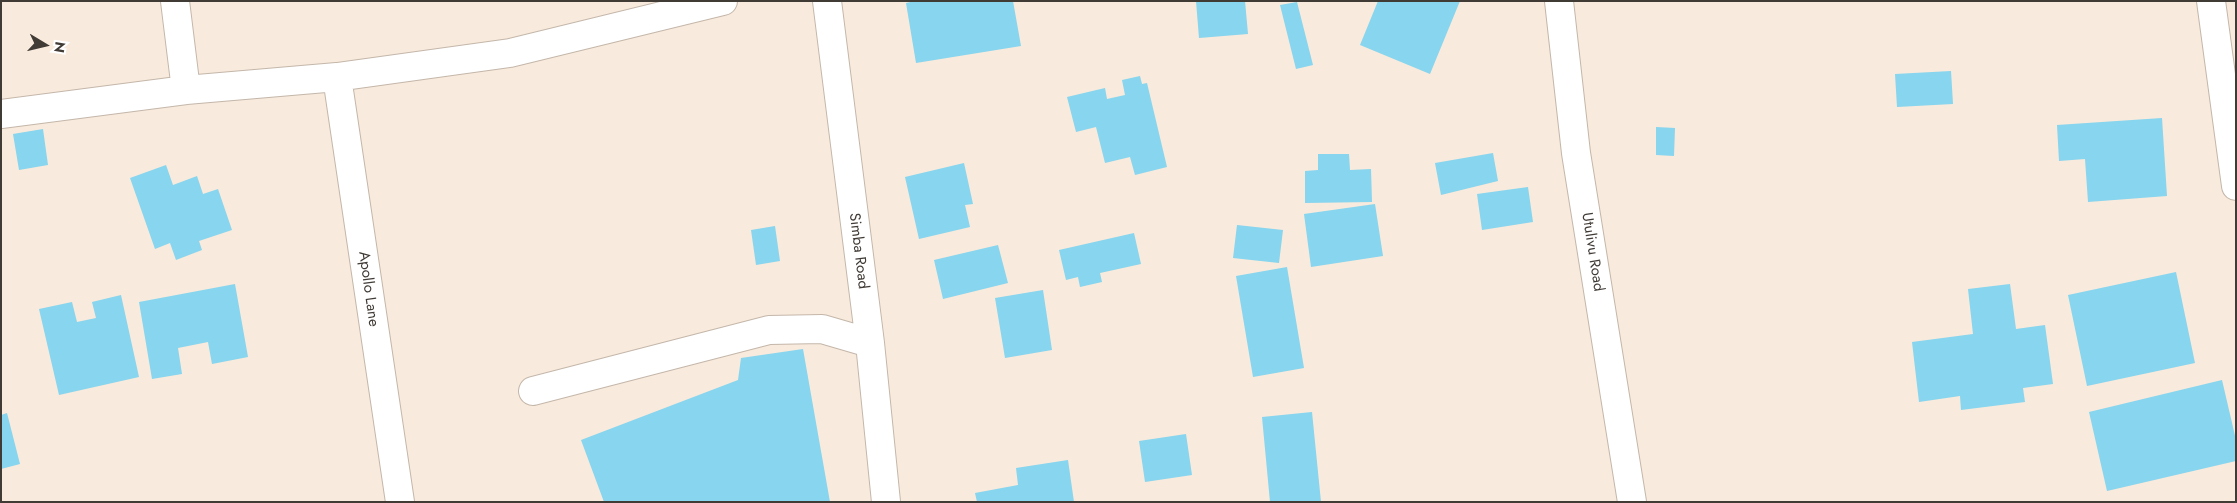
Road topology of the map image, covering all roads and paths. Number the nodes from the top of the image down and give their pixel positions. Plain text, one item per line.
1 (174, 1) edge
2 (723, 1) edge
3 (827, 1) edge
4 (1559, 1) edge
5 (2211, 1) edge
6 (337, 77) junction
7 (186, 90) junction
8 (1, 114) edge
9 (2236, 186) edge
10 (870, 343) junction
11 (533, 391) dead end
12 (400, 502) edge
13 (886, 502) edge
14 (1632, 502) edge

1 - 7 street
2 - 6 street
3 - 10 street, Simba Road
4 - 14 street, Utulivu Road
5 - 9 street
6 - 7 street
6 - 12 street, Apollo Lane
7 - 8 street
10 - 11 street
10 - 13 street, Simba Road

